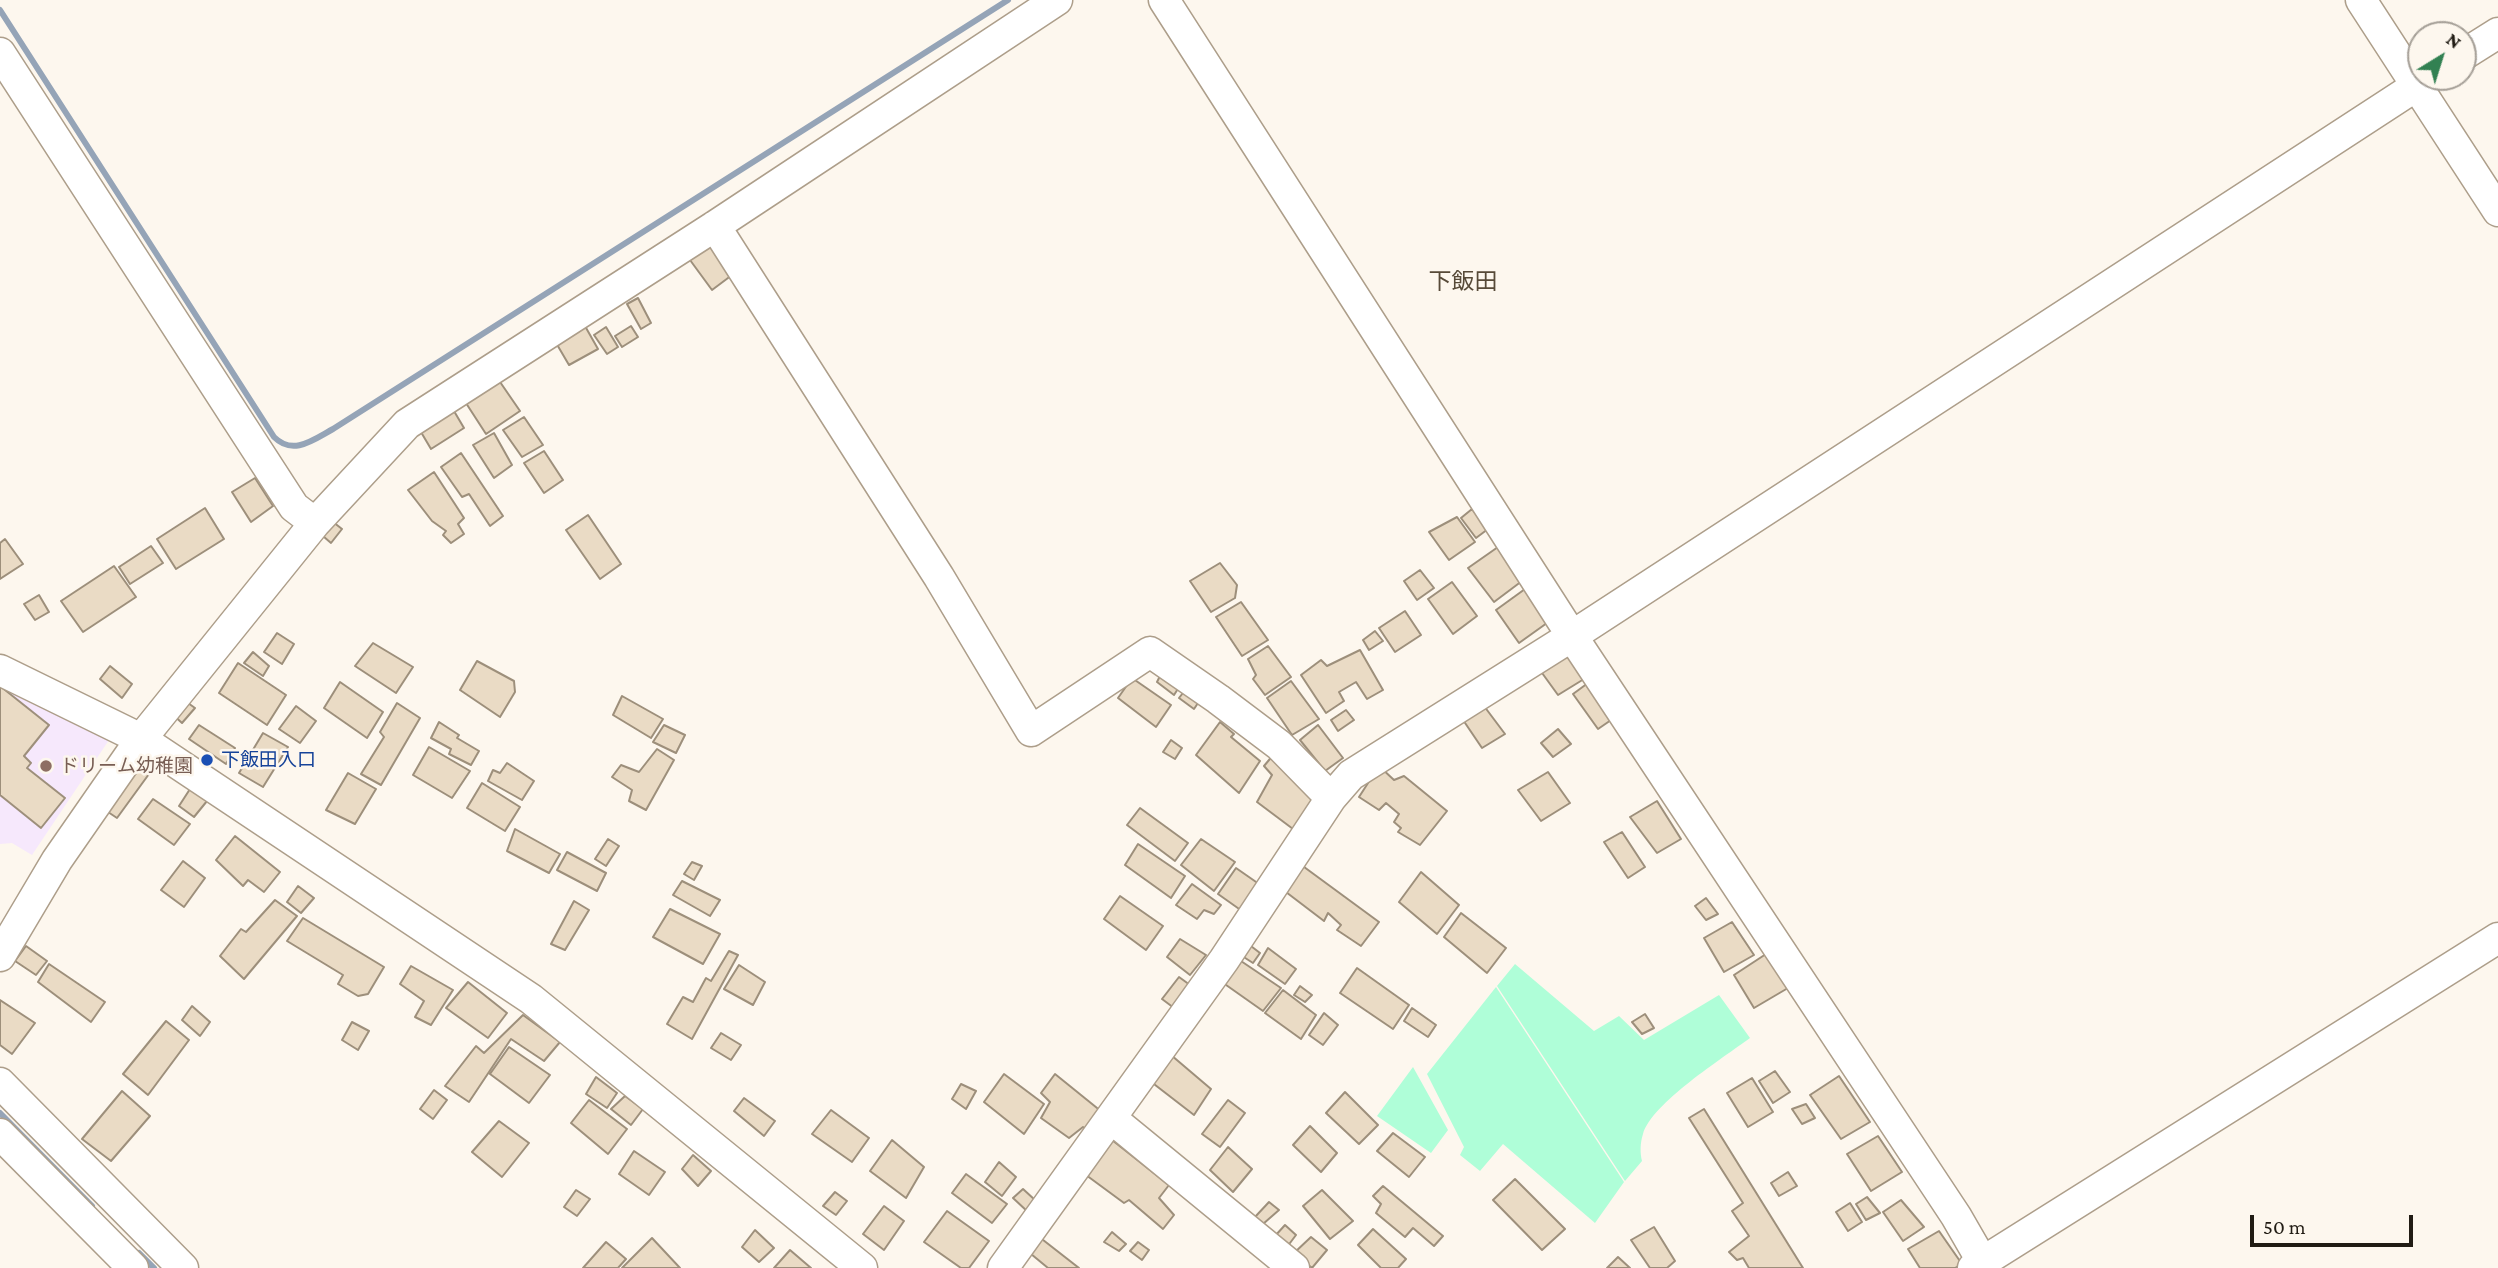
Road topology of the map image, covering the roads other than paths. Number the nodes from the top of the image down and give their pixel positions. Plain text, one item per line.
1 (1057, 0) edge
2 (1164, 0) edge
3 (2361, 0) edge
4 (2498, 33) edge
5 (2477, 46) edge
6 (0, 53) edge
7 (2407, 60) edge
8 (2408, 91) edge
9 (2429, 91) edge
10 (2498, 211) edge
11 (715, 226) junction
12 (315, 523) junction
13 (1572, 636) junction
14 (0, 670) edge
15 (141, 739) junction
16 (1331, 798) junction
17 (2498, 938) edge
18 (0, 956) edge
19 (0, 1083) edge
20 (1112, 1119) junction
21 (0, 1134) edge
22 (1980, 1266) edge
23 (133, 1268) edge
24 (183, 1268) edge
25 (862, 1268) edge
26 (1003, 1268) edge
27 (1294, 1268) edge

1 - 11 street
2 - 13 street
3 - 7 street
4 - 5 street
6 - 12 street
8 - 13 street
9 - 10 street
11 - 12 street
11 - 16 street
12 - 15 street
13 - 16 street
13 - 22 street
14 - 15 street
15 - 18 street
15 - 25 street
16 - 20 street
17 - 22 street
19 - 24 street
20 - 26 street
20 - 27 street
21 - 23 street

